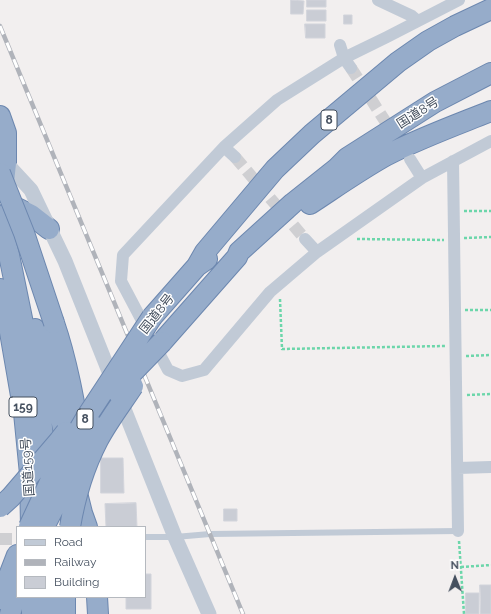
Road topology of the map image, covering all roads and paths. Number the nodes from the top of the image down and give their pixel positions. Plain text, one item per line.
1 (378, 0) edge
2 (459, 0) edge
3 (438, 5) edge
4 (491, 9) edge
5 (418, 21) junction
6 (340, 45) dead end
7 (348, 63) junction
8 (489, 74) edge
9 (491, 111) edge
10 (0, 116) edge
11 (491, 141) edge
12 (224, 147) junction
13 (234, 157) tunnel mouth
14 (347, 158) junction
15 (410, 159) dead end
16 (453, 161) junction
17 (2, 166) edge
18 (422, 178) junction
19 (454, 211) junction
20 (491, 211) edge
21 (0, 222) edge
22 (49, 230) junction
23 (491, 237) edge
24 (305, 239) tunnel mouth
25 (336, 239) junction
26 (454, 239) junction
27 (317, 252) junction
28 (9, 255) junction
29 (237, 257) junction
30 (197, 266) junction
31 (280, 284) junction
32 (0, 289) edge
33 (455, 310) junction
34 (491, 310) edge
35 (152, 316) junction
36 (162, 342) junction
37 (456, 351) junction
38 (491, 355) edge
39 (491, 394) edge
40 (456, 395) junction
41 (491, 467) edge
42 (458, 468) junction
43 (0, 507) edge
44 (30, 526) edge
45 (30, 526) edge
46 (45, 526) edge
47 (50, 526) edge
48 (70, 526) edge
49 (87, 526) edge
50 (87, 526) edge
51 (458, 531) junction
52 (146, 537) edge
53 (175, 537) junction
54 (16, 561) edge
55 (491, 565) edge
56 (462, 567) junction
57 (32, 598) edge
58 (50, 598) edge
59 (65, 598) edge
60 (97, 598) edge
61 (8, 601) edge
62 (32, 614) edge
63 (48, 614) edge
64 (66, 614) edge
65 (98, 614) edge
66 (209, 614) edge
67 (464, 614) edge

1 - 5 street
2 - 3 street
3 - 5 street
4 - 30 highway, 8
5 - 7 street
6 - 7 street
7 - 12 street
8 - 14 highway, 国道8号 / 8
9 - 29 highway, 8
10 - 17 highway
11 - 16 street
12 - 13 street
12 - 31 street
14 - 29 highway, 国道8号 / 8
14 - 30 highway, 国道8号 / 8
15 - 18 street
16 - 18 street
16 - 19 street
17 - 21 highway
17 - 22 street
17 - 49 highway, bridge
18 - 25 street
19 - 20 path
19 - 26 street
21 - 22 highway
21 - 28 highway
22 - 53 street
23 - 26 path
24 - 27 street
25 - 26 path
25 - 27 street
26 - 33 street
27 - 31 street
28 - 47 highway
28 - 50 highway
29 - 36 highway, 国道8号 / 8
30 - 35 highway, 国道8号 / 8
31 - 37 path
32 - 45 highway, 国道159号 / 159
33 - 34 path
33 - 37 street
35 - 43 highway, bridge
35 - 44 highway, 国道8号 / 8, bridge
36 - 46 highway, 国道8号 / 8, bridge
36 - 48 highway, bridge
37 - 38 path
37 - 40 street
39 - 40 path
40 - 42 street
41 - 42 street
42 - 51 street
51 - 53 lane
51 - 56 path
52 - 53 lane
53 - 66 street
54 - 61 highway
55 - 56 path
56 - 67 path
57 - 62 highway
58 - 63 highway
59 - 64 highway
60 - 65 highway

